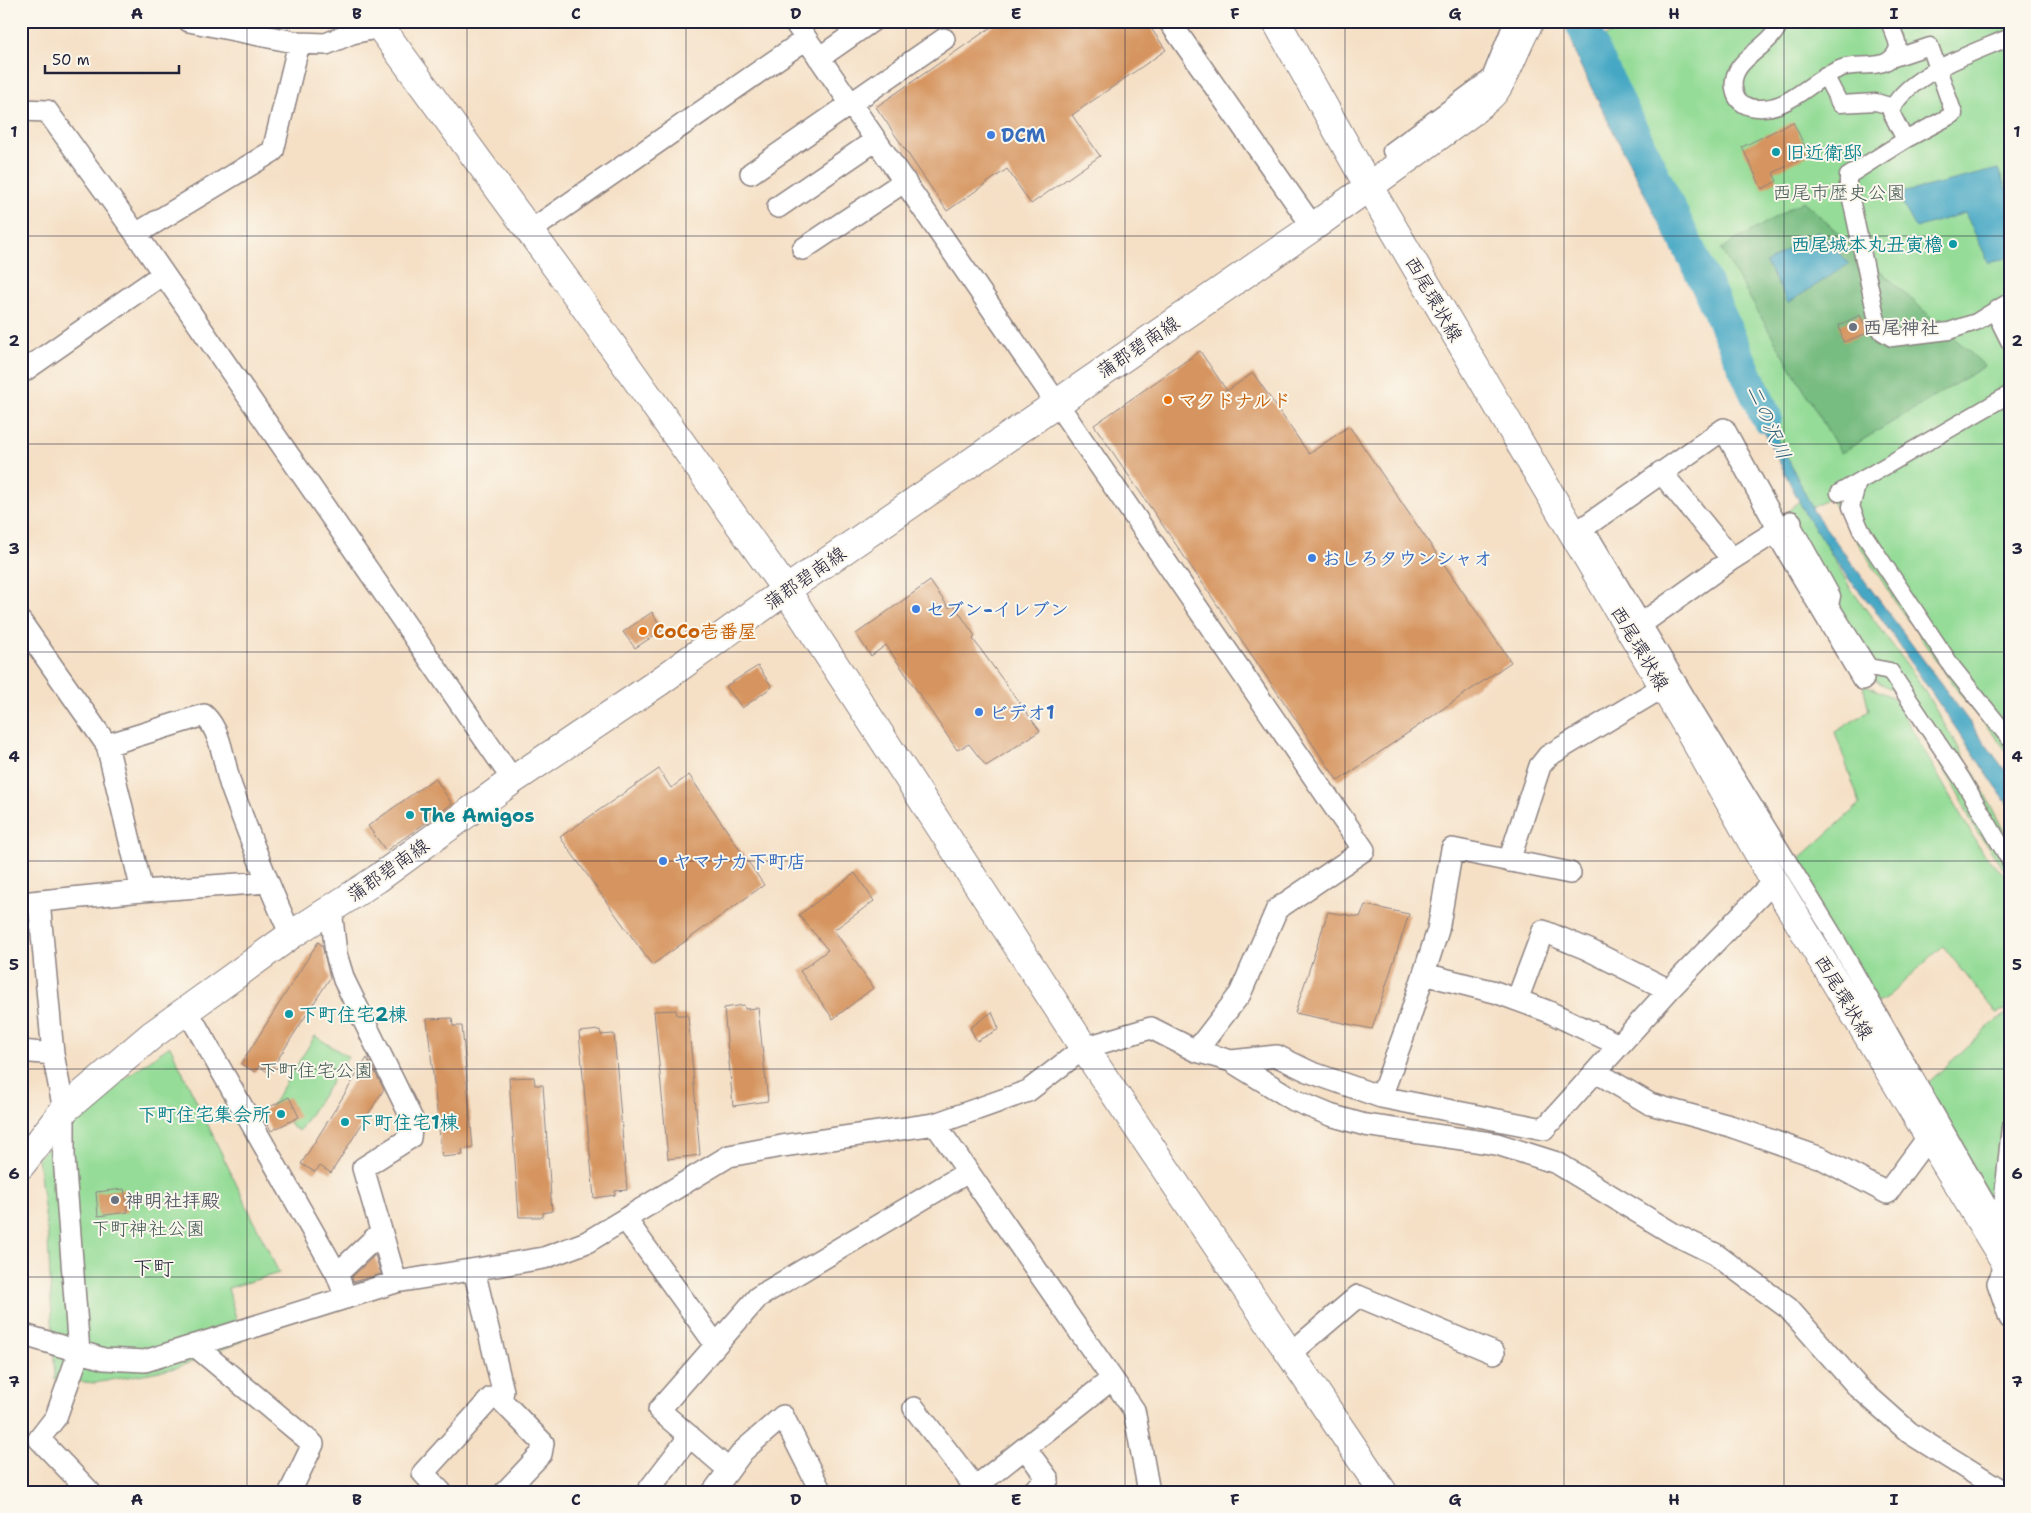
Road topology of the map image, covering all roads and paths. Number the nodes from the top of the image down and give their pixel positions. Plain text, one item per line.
1 (189, 21) edge
2 (794, 21) edge
3 (872, 21) edge
4 (1169, 21) edge
5 (1276, 21) edge
6 (1513, 21) edge
7 (1530, 21) edge
8 (1780, 21) edge
9 (1889, 21) edge
10 (382, 23) edge
11 (2010, 36) edge
12 (806, 39) junction
13 (944, 39) dead end
14 (299, 43) junction
15 (819, 58) junction
16 (1891, 58) junction
17 (1940, 68) junction
18 (1825, 75) junction
19 (852, 105) junction
20 (1893, 107) junction
21 (21, 110) edge
22 (876, 140) junction
23 (1906, 140) junction
24 (1391, 151) dead end
25 (751, 173) dead end
26 (905, 181) junction
27 (1369, 187) junction
28 (778, 207) dead end
29 (1313, 227) junction
30 (530, 231) junction
31 (136, 234) junction
32 (804, 249) dead end
33 (163, 274) junction
34 (2010, 301) edge
35 (1994, 312) junction
36 (2010, 343) edge
37 (21, 373) edge
38 (2010, 394) edge
39 (1058, 402) junction
40 (1661, 472) junction
41 (1858, 482) junction
42 (1838, 493) dead end
43 (1782, 528) junction
44 (1583, 537) junction
45 (1732, 559) junction
46 (786, 590) junction
47 (21, 622) edge
48 (1636, 628) junction
49 (1864, 679) dead end
50 (1664, 687) junction
51 (2010, 739) edge
52 (107, 744) junction
53 (513, 780) junction
54 (1509, 861) junction
55 (2010, 861) edge
56 (1570, 873) dead end
57 (1774, 881) junction
58 (267, 882) junction
59 (142, 891) junction
60 (30, 902) edge
61 (331, 909) junction
62 (291, 935) junction
63 (1424, 974) junction
64 (1669, 990) junction
65 (1518, 1000) junction
66 (187, 1010) junction
67 (1619, 1045) junction
68 (1084, 1048) junction
69 (21, 1051) edge
70 (1196, 1051) junction
71 (53, 1054) junction
72 (1231, 1061) junction
73 (1596, 1072) junction
74 (1381, 1097) junction
75 (64, 1110) junction
76 (934, 1124) junction
77 (2010, 1127) edge
78 (1929, 1136) junction
79 (25, 1151) edge
80 (968, 1172) junction
81 (2010, 1187) edge
82 (626, 1220) junction
83 (380, 1233) junction
84 (2008, 1268) edge
85 (474, 1270) junction
86 (337, 1274) junction
87 (396, 1282) junction
88 (346, 1298) junction
89 (2010, 1318) edge
90 (21, 1334) edge
91 (194, 1345) junction
92 (716, 1345) junction
93 (79, 1352) junction
94 (1494, 1353) dead end
95 (1290, 1354) junction
96 (1112, 1379) junction
97 (502, 1398) junction
98 (914, 1408) dead end
99 (690, 1436) junction
100 (1025, 1448) junction
101 (729, 1470) junction
102 (972, 1489) edge
103 (90, 1492) edge
104 (290, 1492) edge
105 (441, 1492) edge
106 (505, 1492) edge
107 (647, 1492) edge
108 (713, 1492) edge
109 (821, 1492) edge
110 (1032, 1492) edge
111 (1149, 1492) edge
112 (1383, 1492) edge
113 (2004, 1492) edge

1 - 14 street
2 - 12 street
3 - 15 street
4 - 29 street
5 - 27 main road, 西尾環状線
6 - 24 street
7 - 27 main road, 蒲郡碧南線
8 - 18 street
9 - 16 street
10 - 14 street
10 - 30 main road
11 - 17 street
12 - 15 street
12 - 30 street
13 - 19 street
14 - 31 street
15 - 19 street
16 - 17 street
16 - 18 street
17 - 20 street
17 - 23 street
18 - 20 street
19 - 22 street
19 - 25 street
20 - 23 street
21 - 31 street
22 - 26 street
22 - 28 street
23 - 35 street
26 - 32 street
26 - 39 street
27 - 29 main road, 蒲郡碧南線
27 - 44 main road, 西尾環状線
29 - 39 main road, 蒲郡碧南線
30 - 46 main road
31 - 33 street
33 - 37 street
33 - 53 street
34 - 35 street
35 - 36 street
38 - 41 street
39 - 46 main road, 蒲郡碧南線
39 - 70 street
40 - 43 street
40 - 44 street
40 - 45 street
41 - 42 street
41 - 51 street
43 - 45 street
43 - 49 street
43 - 55 street
44 - 48 main road, 西尾環状線
45 - 48 street
46 - 53 main road, 蒲郡碧南線
46 - 68 main road
47 - 52 street
48 - 50 main road, 西尾環状線
48 - 77 street
50 - 54 street
50 - 57 main road, 西尾環状線
52 - 58 street
52 - 59 street
53 - 61 main road, 蒲郡碧南線
54 - 56 street
54 - 63 street
57 - 64 street
57 - 78 main road, 西尾環状線
58 - 59 street
58 - 62 street
59 - 60 street
60 - 71 street
61 - 62 main road, 蒲郡碧南線
61 - 83 street
62 - 66 main road, 蒲郡碧南線
63 - 65 street
63 - 74 street
64 - 65 street
64 - 67 street
65 - 67 street
66 - 75 main road, 蒲郡碧南線
66 - 86 street
67 - 73 street
68 - 70 street
68 - 76 street
68 - 95 main road
69 - 71 street
70 - 72 street
71 - 75 street
72 - 74 street
72 - 113 street
73 - 74 street
73 - 78 street
75 - 79 main road, 蒲郡碧南線
75 - 93 street
76 - 80 street
76 - 82 street
78 - 84 main road, 西尾環状線
80 - 92 street
80 - 96 street
81 - 84 main road
82 - 85 street
82 - 92 street
83 - 86 street
83 - 87 street
84 - 89 street
85 - 87 street
85 - 97 street
86 - 88 street
87 - 88 street
88 - 91 street
90 - 93 street
91 - 93 street
91 - 104 street
92 - 99 street
93 - 103 street
94 - 95 street
95 - 112 main road
96 - 100 street
96 - 111 street
97 - 105 street
97 - 106 street
98 - 102 street
99 - 101 street
99 - 107 street
100 - 102 street
100 - 110 street
101 - 108 street
101 - 109 street

